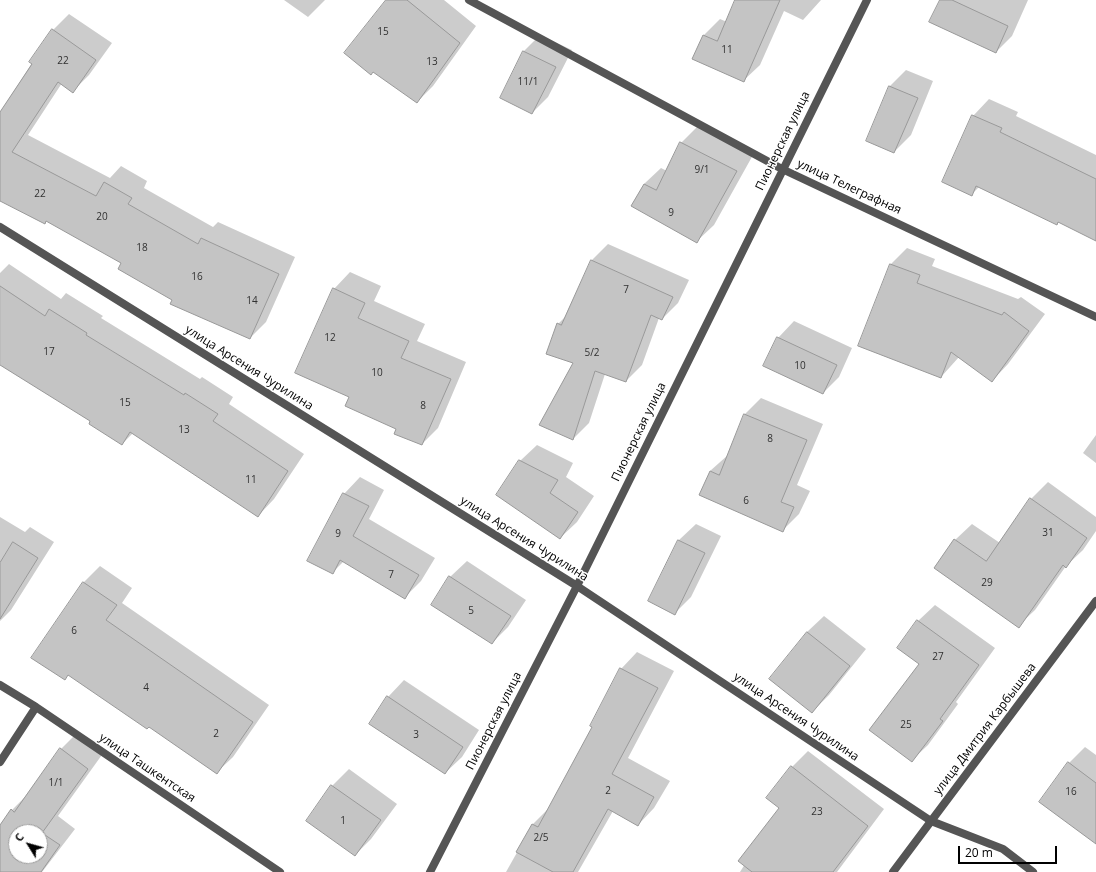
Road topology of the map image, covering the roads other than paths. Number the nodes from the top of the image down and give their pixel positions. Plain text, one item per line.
1 (469, 0) edge
2 (867, 0) edge
3 (782, 169) junction
4 (0, 227) edge
5 (1096, 317) edge
6 (577, 586) junction
7 (1096, 601) edge
8 (0, 685) edge
9 (36, 707) junction
10 (0, 762) edge
11 (931, 821) junction
12 (280, 872) edge
13 (430, 872) edge
14 (893, 872) edge
15 (1033, 872) edge

1 - 3 street, улица Телеграфная
2 - 3 street, Пионерская улица
3 - 5 street, улица Телеграфная
3 - 6 street, Пионерская улица
4 - 6 street, улица Арсения Чурилина
6 - 11 street, улица Арсения Чурилина
6 - 13 street, Пионерская улица
7 - 11 street, улица Дмитрия Карбышева
8 - 9 street, улица Ташкентская
9 - 10 street
9 - 12 street, улица Ташкентская
11 - 14 street, улица Дмитрия Карбышева
11 - 15 street, улица Арсения Чурилина

